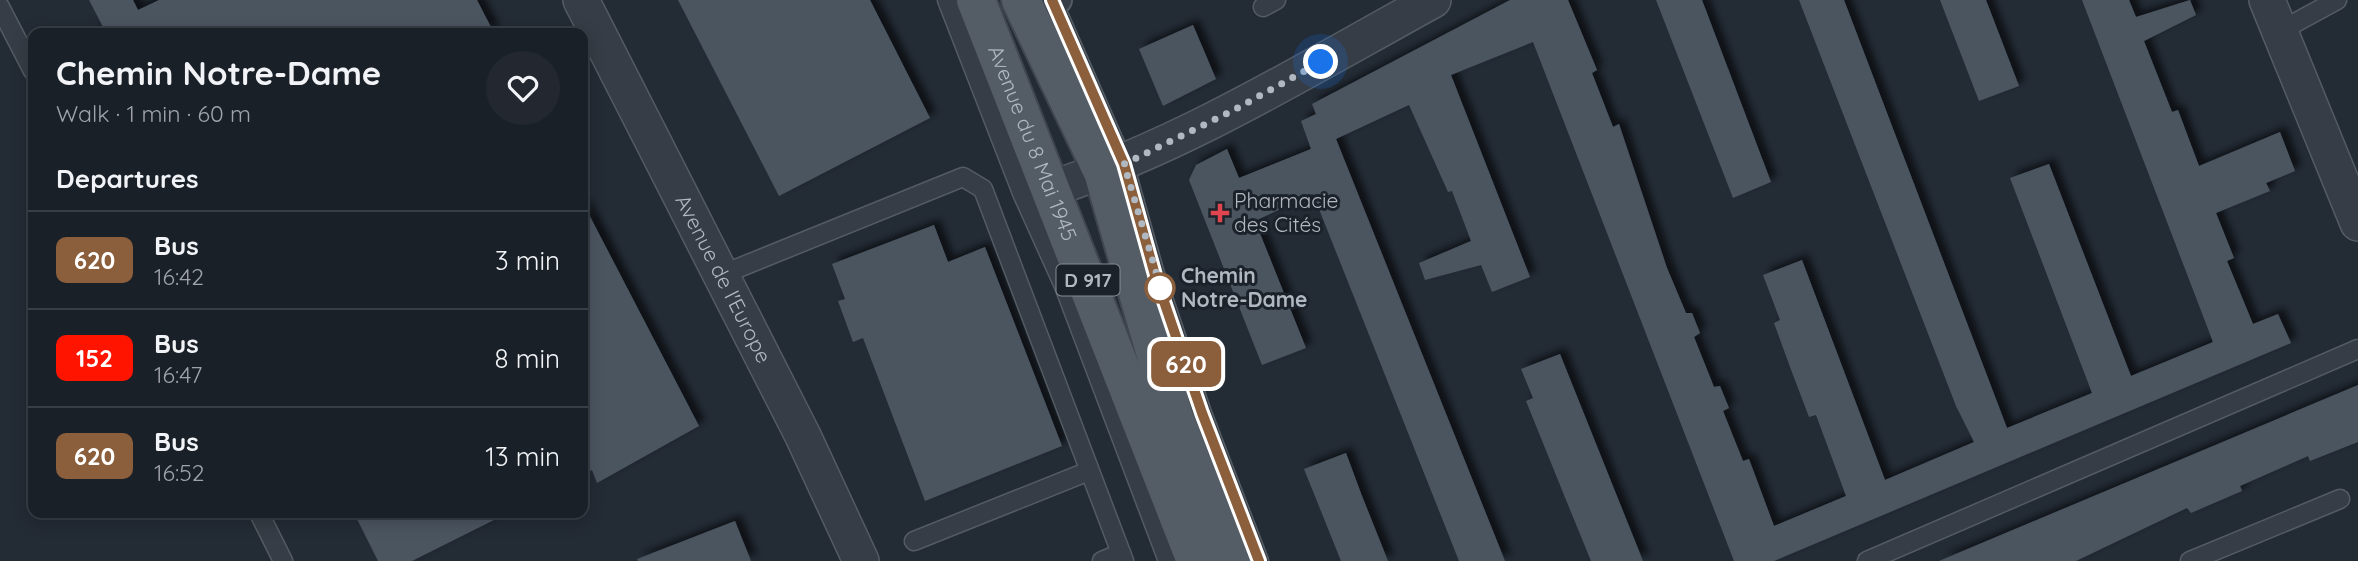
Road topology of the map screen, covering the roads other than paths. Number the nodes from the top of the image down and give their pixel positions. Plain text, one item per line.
1 (581, 0) edge
2 (947, 0) edge
3 (976, 0) edge
4 (1046, 0) edge
5 (1433, 0) edge
6 (2337, 0) edge
7 (1, 11) edge
8 (2274, 16) edge
9 (28, 62) edge
10 (1114, 168) junction
11 (1051, 189) junction
12 (2358, 223) edge
13 (721, 275) junction
14 (2358, 349) edge
15 (1089, 471) junction
16 (2340, 499) dead end
17 (262, 518) edge
18 (915, 541) dead end
19 (1123, 557) edge
20 (283, 561) edge
21 (861, 561) edge
22 (1102, 561) edge
23 (1168, 561) edge
24 (1196, 561) edge
25 (1231, 561) edge
26 (1259, 561) edge
27 (1867, 561) edge
28 (2190, 561) edge

1 - 13 street, Avenue de l'Europe
2 - 23 lane
3 - 11 main road, Avenue du 8 Mai 1945 / D 917
4 - 10 main road, Avenue du 8 Mai 1945 / D 917
5 - 10 street
6 - 8 lane
7 - 9 lane
8 - 12 street
10 - 11 street
10 - 25 main road, Avenue du 8 Mai 1945 / D 917
10 - 26 lane
11 - 24 main road, Avenue du 8 Mai 1945 / D 917
13 - 15 lane
13 - 21 street, Avenue de l'Europe
14 - 27 lane
15 - 18 lane
15 - 19 lane
16 - 28 lane
17 - 20 lane
19 - 22 lane

